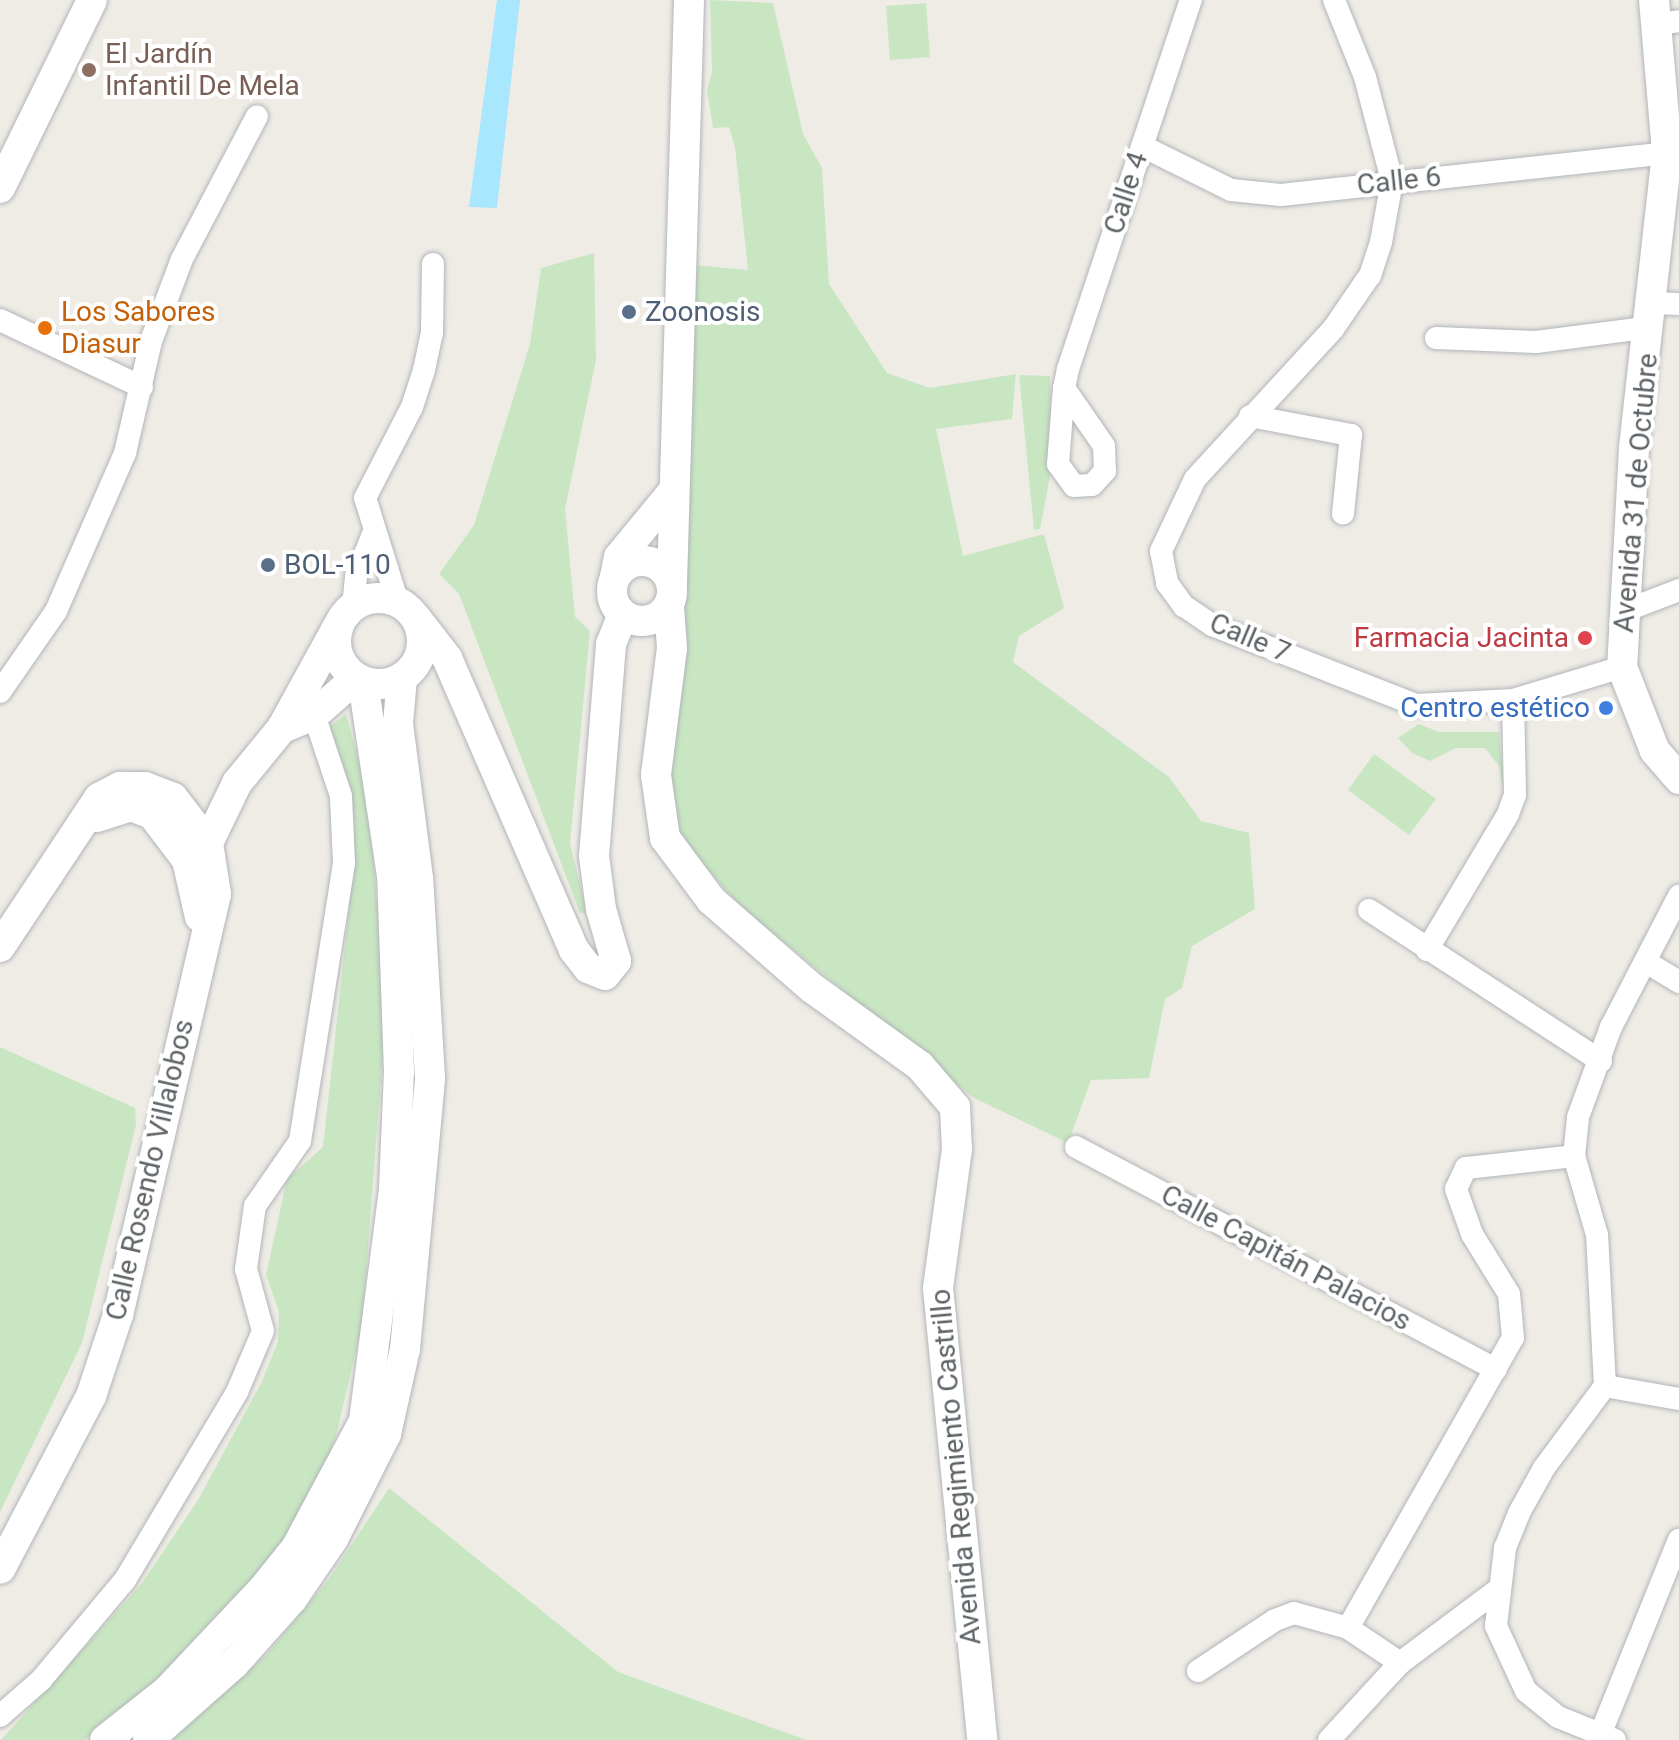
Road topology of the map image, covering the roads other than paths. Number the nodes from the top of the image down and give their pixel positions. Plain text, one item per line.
1 (92, 0) edge
2 (689, 0) edge
3 (1191, 0) edge
4 (1334, 0) edge
5 (1664, 15) edge
6 (257, 116) dead end
7 (1142, 146) junction
8 (1667, 153) junction
9 (1392, 181) junction
10 (0, 188) edge
11 (433, 264) dead end
12 (1661, 311) edge
13 (0, 320) edge
14 (1436, 338) dead end
15 (142, 387) junction
16 (1064, 388) dead end
17 (1250, 416) junction
18 (671, 494) junction
19 (1343, 514) dead end
20 (373, 534) junction
21 (615, 576) junction
22 (1679, 590) edge
23 (670, 595) junction
24 (407, 610) junction
25 (1627, 610) junction
26 (623, 615) junction
27 (346, 616) junction
28 (1622, 667) junction
29 (407, 674) junction
30 (360, 680) junction
31 (457, 689) junction
32 (0, 692) edge
33 (1513, 700) junction
34 (314, 715) junction
35 (282, 728) junction
36 (1679, 779) edge
37 (237, 783) junction
38 (173, 798) junction
39 (81, 825) junction
40 (208, 843) junction
41 (1679, 896) edge
42 (1369, 910) dead end
43 (204, 939) junction
44 (0, 947) edge
45 (1427, 950) junction
46 (1646, 962) junction
47 (1679, 982) edge
48 (1601, 1061) junction
49 (1076, 1147) dead end
50 (1574, 1156) junction
51 (1496, 1369) junction
52 (1605, 1386) junction
53 (1679, 1399) edge
54 (1679, 1540) edge
55 (0, 1569) edge
56 (1499, 1589) junction
57 (1348, 1628) junction
58 (1400, 1663) junction
59 (1198, 1671) dead end
60 (0, 1716) edge
61 (1605, 1739) edge
62 (105, 1740) edge
63 (148, 1740) edge
64 (982, 1740) edge
65 (1329, 1740) edge

1 - 10 main road
2 - 18 main road, Avenida Regimiento Castrillo
3 - 7 street, Calle 4
4 - 9 street
5 - 8 main road, Avenida 31 de Octubre
6 - 15 street
7 - 9 street, Calle 6
7 - 16 street, Calle 4
8 - 9 street, Calle 6
8 - 12 main road, Avenida 31 de Octubre
9 - 17 street, Calle 7
11 - 20 street
12 - 14 street
12 - 25 main road, Avenida 31 de Octubre
13 - 15 street
15 - 32 street
17 - 19 street
17 - 33 street, Calle 7
18 - 21 main road
18 - 23 main road, Avenida Regimiento Castrillo
20 - 24 street
20 - 27 street
21 - 23 main road
21 - 26 main road
22 - 25 street
23 - 26 main road
23 - 64 main road, Avenida Regimiento Castrillo
24 - 27 main road
24 - 29 main road
24 - 31 main road
25 - 28 main road, Avenida 31 de Octubre
26 - 31 main road
27 - 30 main road
27 - 35 main road
28 - 33 street, Calle 7
28 - 36 main road, Avenida 31 de Octubre
29 - 30 main road
29 - 31 main road
29 - 63 main road
30 - 34 main road
30 - 62 main road
33 - 45 street
34 - 35 main road
34 - 60 street
35 - 37 main road
37 - 38 main road
37 - 40 main road
38 - 39 main road
38 - 40 main road, Calle Rosendo Villalobos
39 - 43 main road, Calle Rosendo Villalobos
39 - 44 main road
40 - 43 main road, Calle Rosendo Villalobos
41 - 46 street
42 - 45 street
43 - 55 main road, Calle Rosendo Villalobos
45 - 48 street
46 - 47 street
46 - 48 street
48 - 50 street
49 - 51 street, Calle Capitán Palacios
50 - 51 street
50 - 52 street
51 - 57 street
52 - 53 street
52 - 56 street
54 - 61 street
56 - 58 street
56 - 61 street
57 - 58 street
57 - 59 street
58 - 65 street

